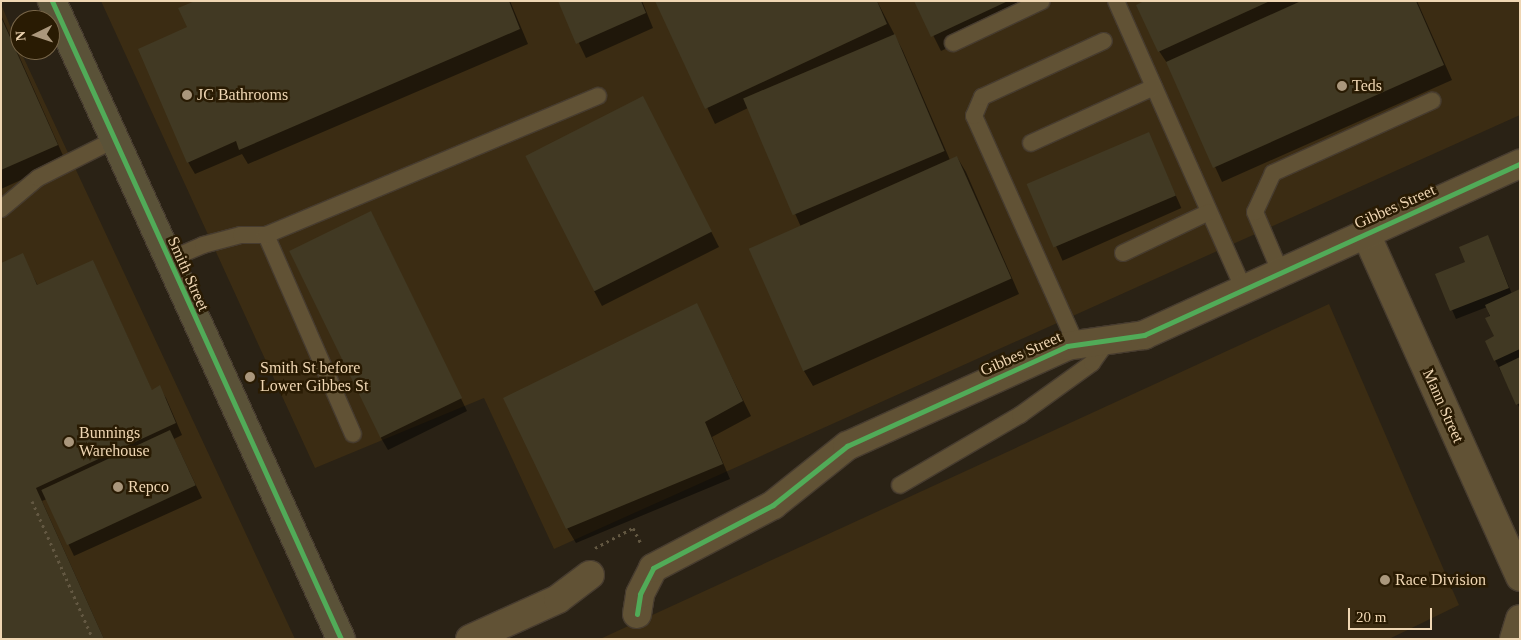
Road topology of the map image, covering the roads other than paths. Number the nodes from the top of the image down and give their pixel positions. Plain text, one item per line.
1 (52, 1) edge
2 (1042, 1) edge
3 (1116, 1) edge
4 (1104, 41) dead end
5 (953, 43) dead end
6 (1154, 87) junction
7 (598, 96) dead end
8 (1432, 102) dead end
9 (114, 140) junction
10 (1031, 143) dead end
11 (1520, 164) edge
12 (1, 208) edge
13 (1209, 212) junction
14 (1366, 234) junction
15 (266, 235) junction
16 (1123, 253) dead end
17 (168, 260) junction
18 (1280, 272) junction
19 (1243, 288) junction
20 (1108, 340) junction
21 (1076, 344) junction
22 (353, 434) dead end
23 (900, 485) dead end
24 (590, 575) road end
25 (1520, 577) edge
26 (636, 614) dead end
27 (1520, 619) edge
28 (341, 639) edge
29 (470, 639) edge
30 (1514, 639) edge

1 - 9 street, Smith Street
2 - 5 lane
3 - 6 lane
4 - 21 lane
6 - 10 lane
6 - 13 lane
7 - 15 lane
8 - 18 lane
9 - 12 lane
9 - 17 street, Smith Street
11 - 14 street, Gibbes Street
13 - 16 lane
13 - 19 lane
14 - 18 street, Gibbes Street
14 - 25 street, Mann Street
15 - 17 lane
15 - 22 lane
17 - 28 street, Smith Street
18 - 19 street, Gibbes Street
19 - 20 street, Gibbes Street
20 - 21 street, Gibbes Street
20 - 23 lane
21 - 26 street, Gibbes Street
24 - 29 street
27 - 30 street

